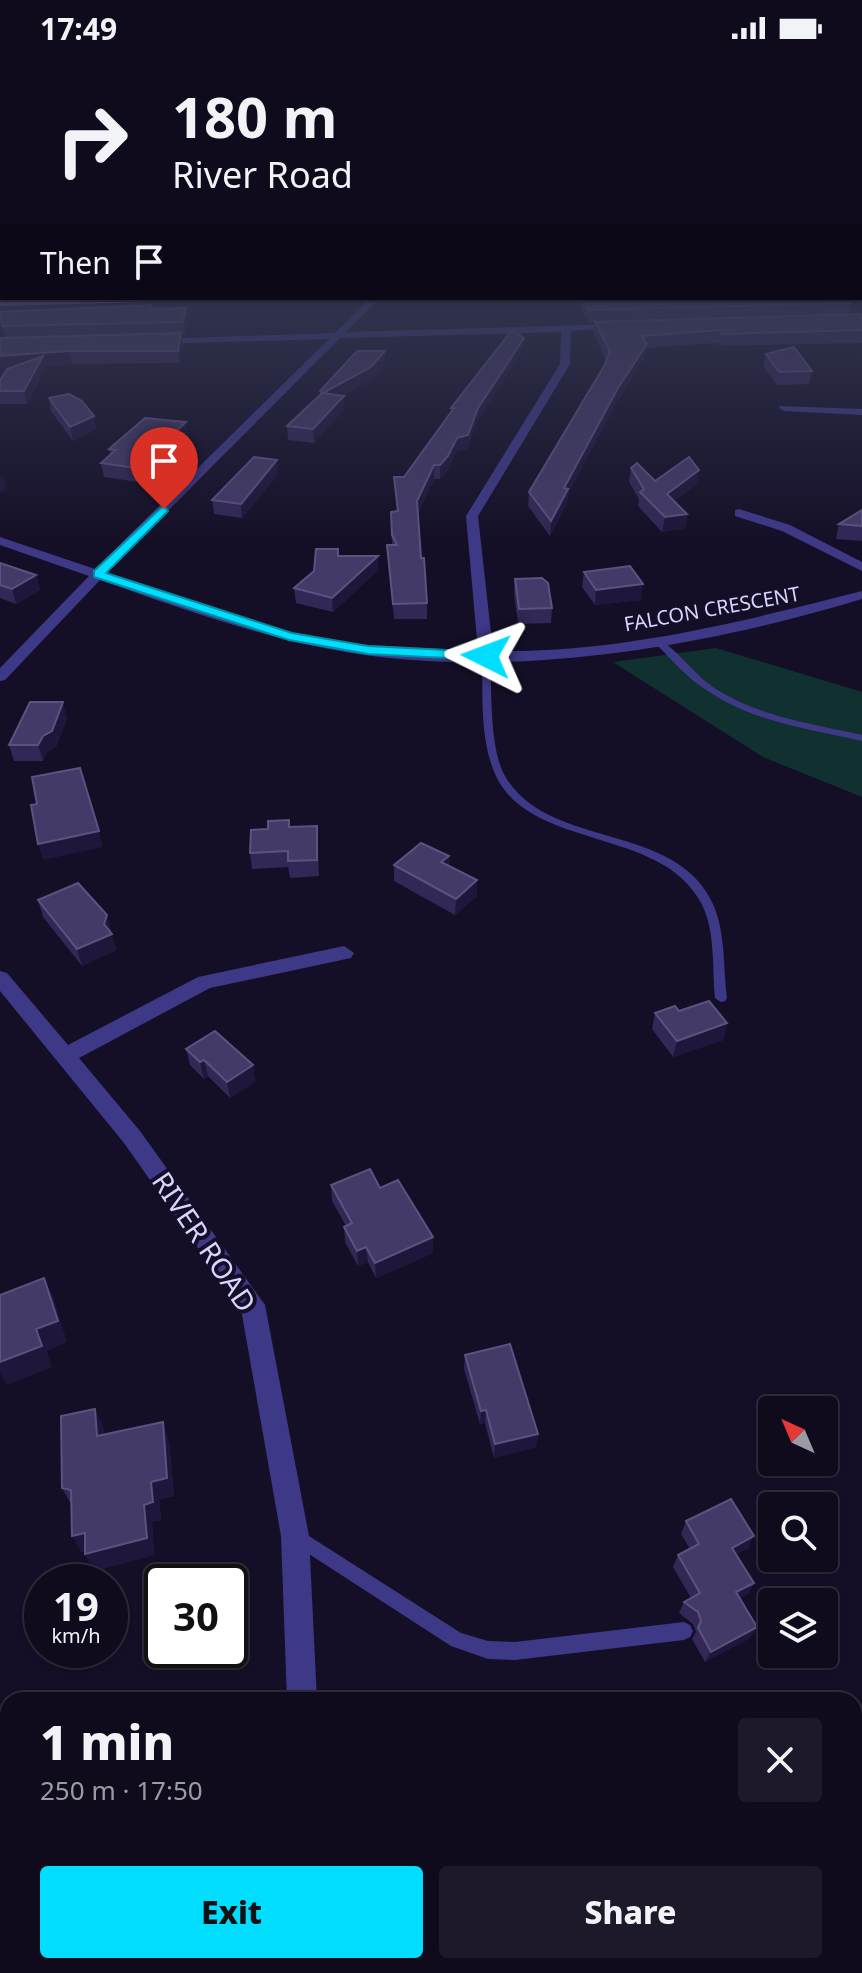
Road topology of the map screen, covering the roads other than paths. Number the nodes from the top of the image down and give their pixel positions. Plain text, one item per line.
1 (310, 365) edge
2 (564, 365) edge
3 (784, 408) dead end
4 (862, 412) edge
5 (739, 513) dead end
6 (0, 541) edge
7 (862, 567) edge
8 (98, 574) junction
9 (862, 595) edge
10 (660, 643) junction
11 (486, 656) junction
12 (0, 677) edge
13 (862, 738) edge
14 (344, 953) dead end
15 (0, 978) edge
16 (721, 998) dead end
17 (63, 1057) junction
18 (295, 1536) junction
19 (684, 1631) dead end
20 (302, 1692) edge

1 - 8 street
2 - 11 street
3 - 4 street
5 - 7 street
6 - 8 street, FALCON CRESCENT
8 - 11 street, FALCON CRESCENT
8 - 12 street
9 - 10 street, FALCON CRESCENT
10 - 11 street, FALCON CRESCENT
10 - 13 lane
11 - 16 lane
14 - 17 street
15 - 17 street, RIVER ROAD
17 - 18 street, RIVER ROAD
18 - 19 lane
18 - 20 street, RIVER ROAD

